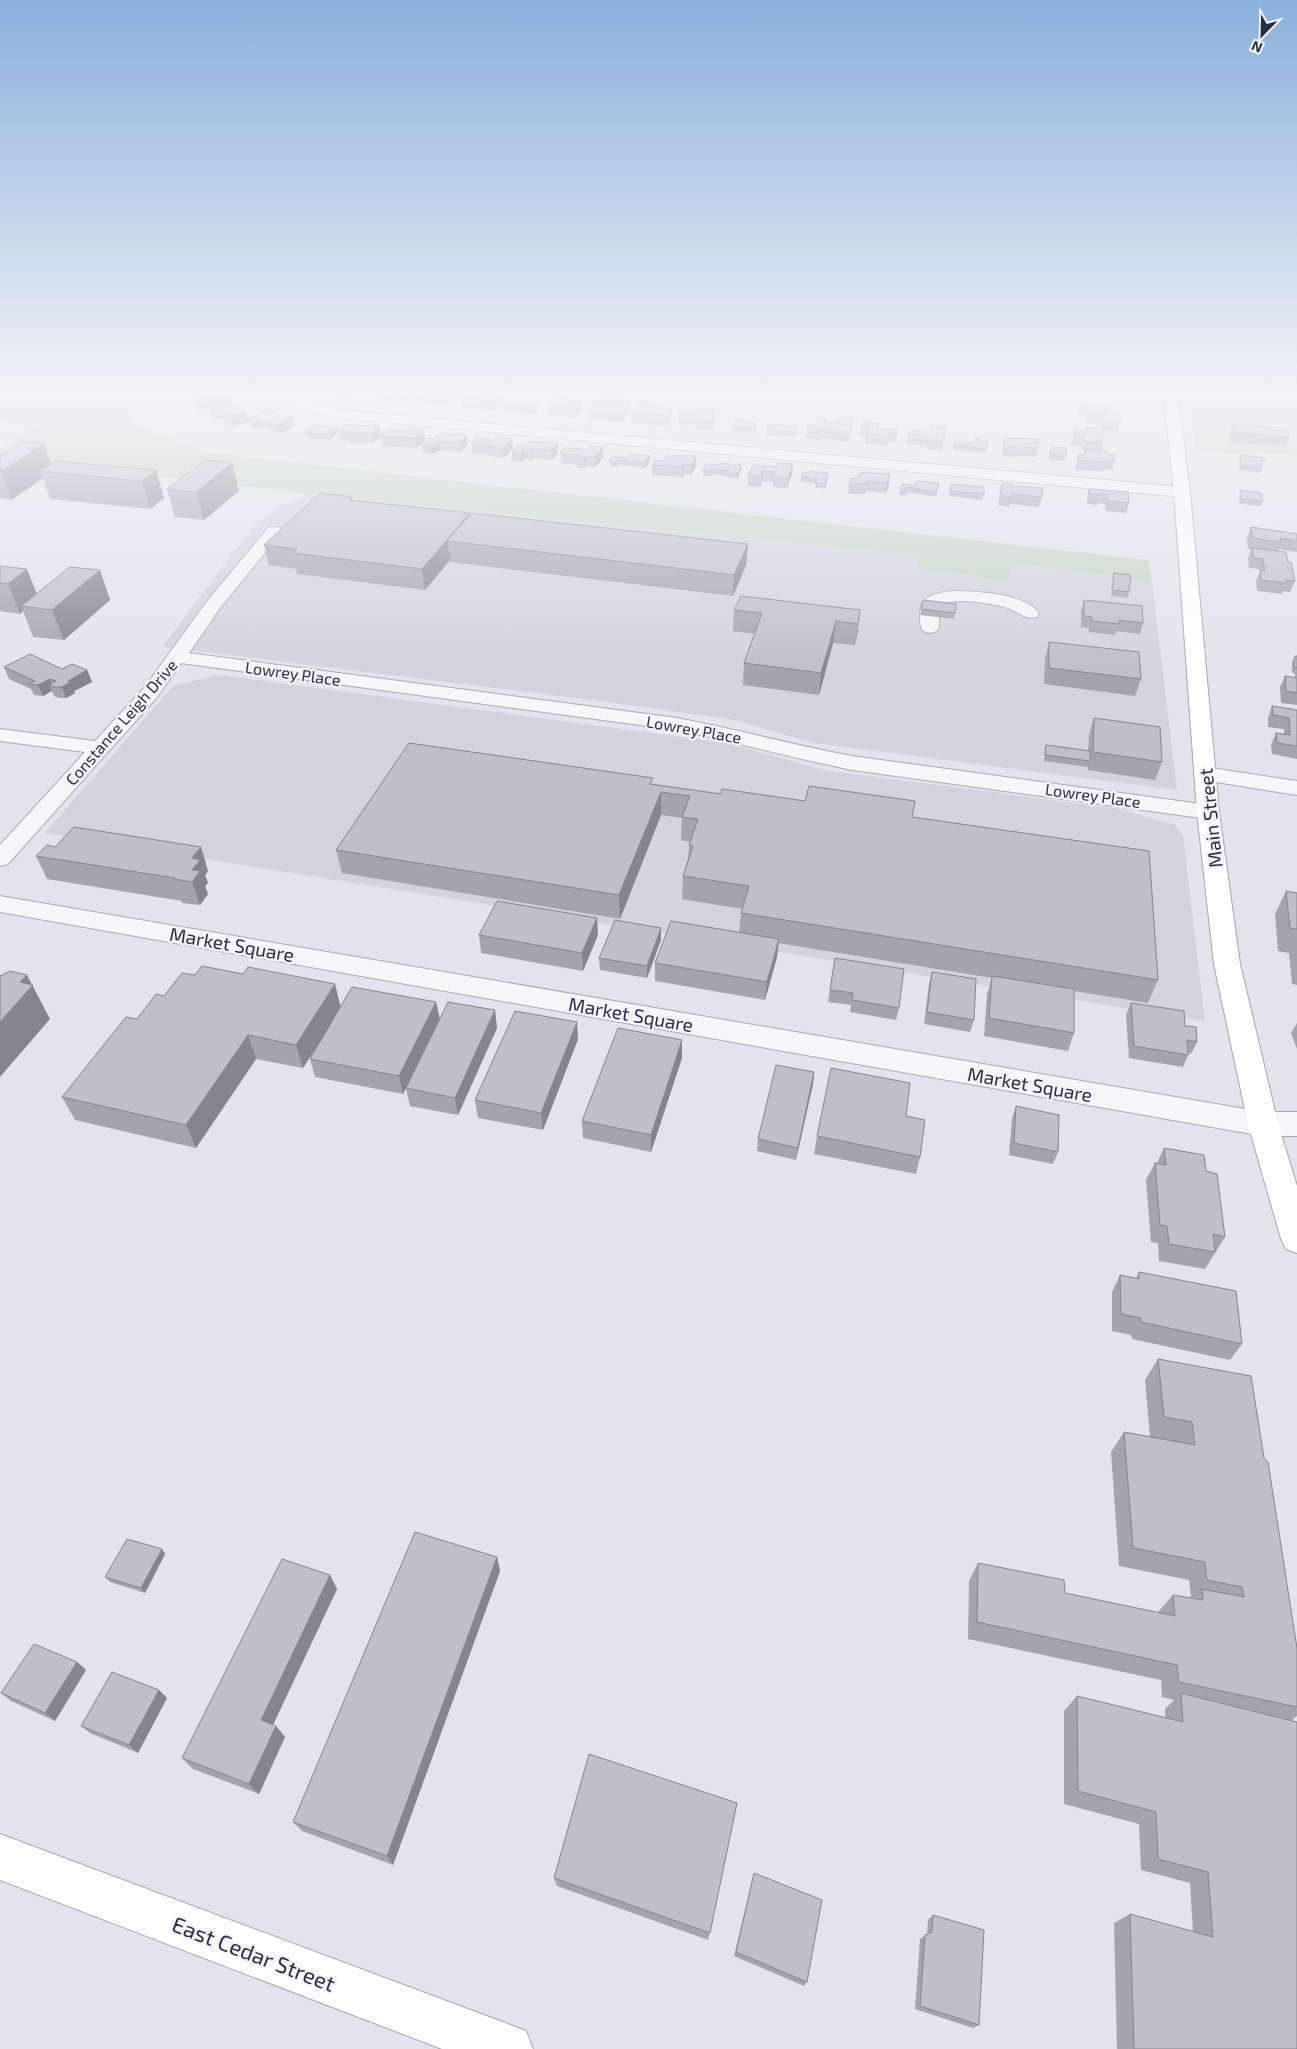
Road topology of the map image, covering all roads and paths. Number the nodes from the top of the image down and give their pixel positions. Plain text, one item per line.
1 (1103, 485) edge
2 (1181, 485) edge
3 (1182, 492) junction
4 (274, 532) dead end
5 (1030, 613) dead end
6 (930, 627) dead end
7 (177, 657) junction
8 (0, 735) edge
9 (100, 748) junction
10 (1205, 774) junction
11 (1297, 788) edge
12 (1208, 812) junction
13 (0, 859) edge
14 (0, 904) edge
15 (1263, 1124) junction
16 (1297, 1124) edge
17 (1297, 1239) edge
18 (0, 1857) edge
19 (508, 2049) edge

1 - 3 street
2 - 3 main road, Main Street
3 - 10 main road, Main Street
4 - 7 street, Constance Leigh Drive
5 - 6 street
7 - 9 street, Constance Leigh Drive
7 - 12 street, Lowrey Place
8 - 9 street
9 - 13 street, Constance Leigh Drive
10 - 11 street
10 - 12 main road, Main Street
12 - 15 main road, Main Street
14 - 15 street, Market Square
15 - 16 street, Market Square
15 - 17 main road, Main Street
18 - 19 main road, East Cedar Street

